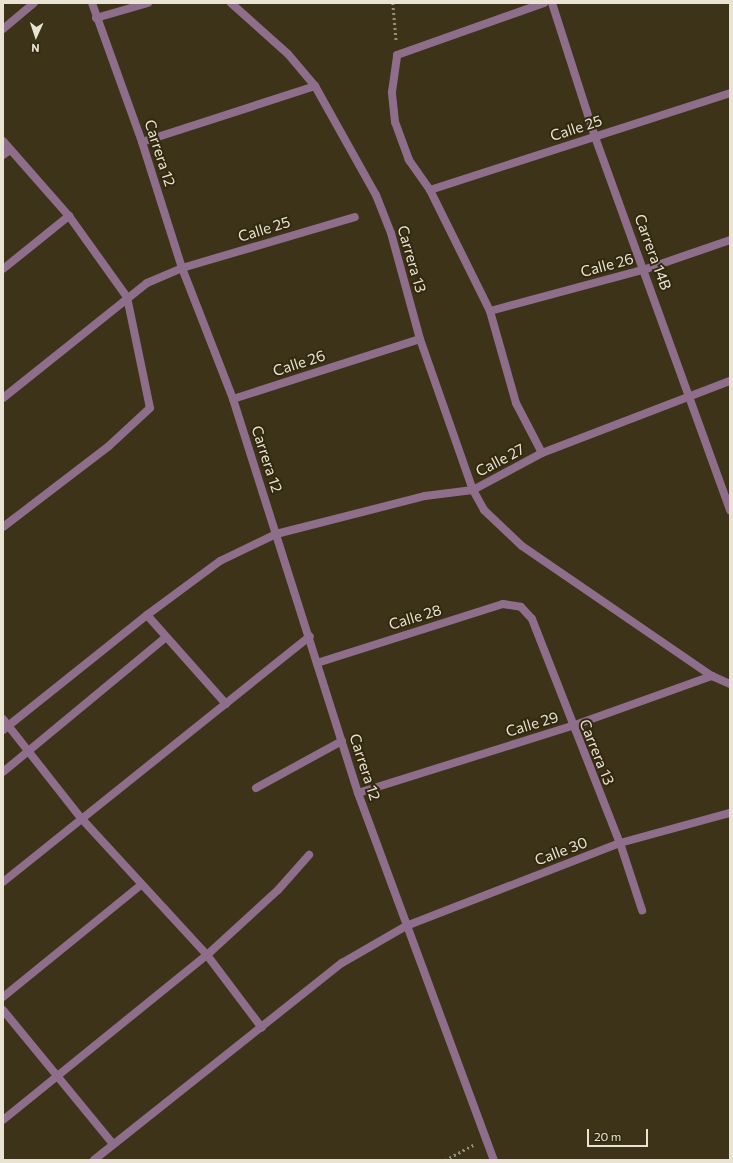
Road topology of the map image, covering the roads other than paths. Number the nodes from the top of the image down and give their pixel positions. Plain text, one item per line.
1 (34, 3) edge
2 (92, 3) edge
3 (148, 3) edge
4 (231, 3) edge
5 (544, 3) edge
6 (552, 3) edge
7 (96, 18) junction
8 (3, 29) edge
9 (315, 86) junction
10 (730, 93) edge
11 (595, 137) junction
12 (3, 141) edge
13 (142, 142) junction
14 (10, 150) junction
15 (3, 156) edge
16 (430, 190) junction
17 (69, 216) junction
18 (355, 217) dead end
19 (730, 240) edge
20 (182, 268) junction
21 (3, 269) edge
22 (646, 269) junction
23 (127, 297) junction
24 (490, 312) junction
25 (420, 339) junction
26 (730, 381) edge
27 (686, 396) junction
28 (3, 398) edge
29 (233, 399) junction
30 (542, 453) junction
31 (473, 490) junction
32 (730, 510) edge
33 (3, 527) edge
34 (276, 534) junction
35 (521, 607) joint
36 (147, 615) junction
37 (310, 636) junction
38 (165, 638) junction
39 (317, 663) junction
40 (712, 676) junction
41 (730, 684) edge
42 (226, 704) junction
43 (3, 719) edge
44 (572, 726) junction
45 (6, 728) edge
46 (342, 741) junction
47 (30, 750) junction
48 (3, 772) edge
49 (256, 788) dead end
50 (358, 793) junction
51 (730, 813) edge
52 (81, 818) junction
53 (620, 843) junction
54 (308, 855) dead end
55 (3, 882) edge
56 (141, 885) junction
57 (642, 910) dead end
58 (406, 926) junction
59 (207, 955) junction
60 (3, 997) edge
61 (3, 1010) edge
62 (262, 1028) junction
63 (57, 1076) junction
64 (3, 1120) edge
65 (113, 1144) junction
66 (94, 1160) edge
67 (494, 1160) edge

1 - 8 street
2 - 7 street, Carrera 12
3 - 7 street
4 - 9 street, Carrera 13
5 - 16 street
6 - 11 street, Carrera 14B
7 - 13 street, Carrera 12
9 - 13 street
9 - 25 street, Carrera 13
10 - 11 street, Calle 25
11 - 16 street, Calle 25
11 - 22 street, Carrera 14B
12 - 14 street
13 - 20 street, Carrera 12
14 - 15 street
14 - 17 street
16 - 24 street
17 - 21 street
17 - 23 street
18 - 20 street, Calle 25
19 - 22 street, Calle 26
20 - 23 street, Calle 25
20 - 29 street, Carrera 12
22 - 24 street, Calle 26
22 - 27 street, Carrera 14B
23 - 28 street, Calle 25
23 - 33 street
24 - 30 street
25 - 29 street, Calle 26
25 - 31 street, Carrera 13
26 - 27 street, Calle 27
27 - 30 street, Calle 27
27 - 32 street, Carrera 14B
29 - 34 street, Carrera 12
30 - 31 street, Calle 27
31 - 34 street, Calle 27
31 - 40 street, Carrera 13
34 - 36 street, Calle 27
34 - 37 street, Carrera 12
35 - 39 street, Calle 28
35 - 44 street, Carrera 13
36 - 38 street
36 - 45 street, Calle 27
37 - 39 street, Carrera 12
37 - 42 street
38 - 42 street
38 - 47 street
39 - 46 street, Carrera 12
40 - 41 street, Carrera 13
40 - 44 street, Calle 29
42 - 52 street
43 - 45 street
44 - 50 street, Calle 29
44 - 53 street, Carrera 13
45 - 47 street
46 - 49 street
46 - 50 street, Carrera 12
47 - 48 street
47 - 52 street
50 - 58 street, Carrera 12
51 - 53 street, Calle 30
52 - 55 street
52 - 56 street
53 - 57 street, Carrera 13
53 - 58 street, Calle 30
54 - 59 street
56 - 59 street
56 - 60 street
58 - 62 street, Calle 30
58 - 67 street, Carrera 12
59 - 62 street
59 - 63 street
61 - 63 street
62 - 65 street, Calle 30
63 - 64 street
63 - 65 street
65 - 66 street, Calle 30

